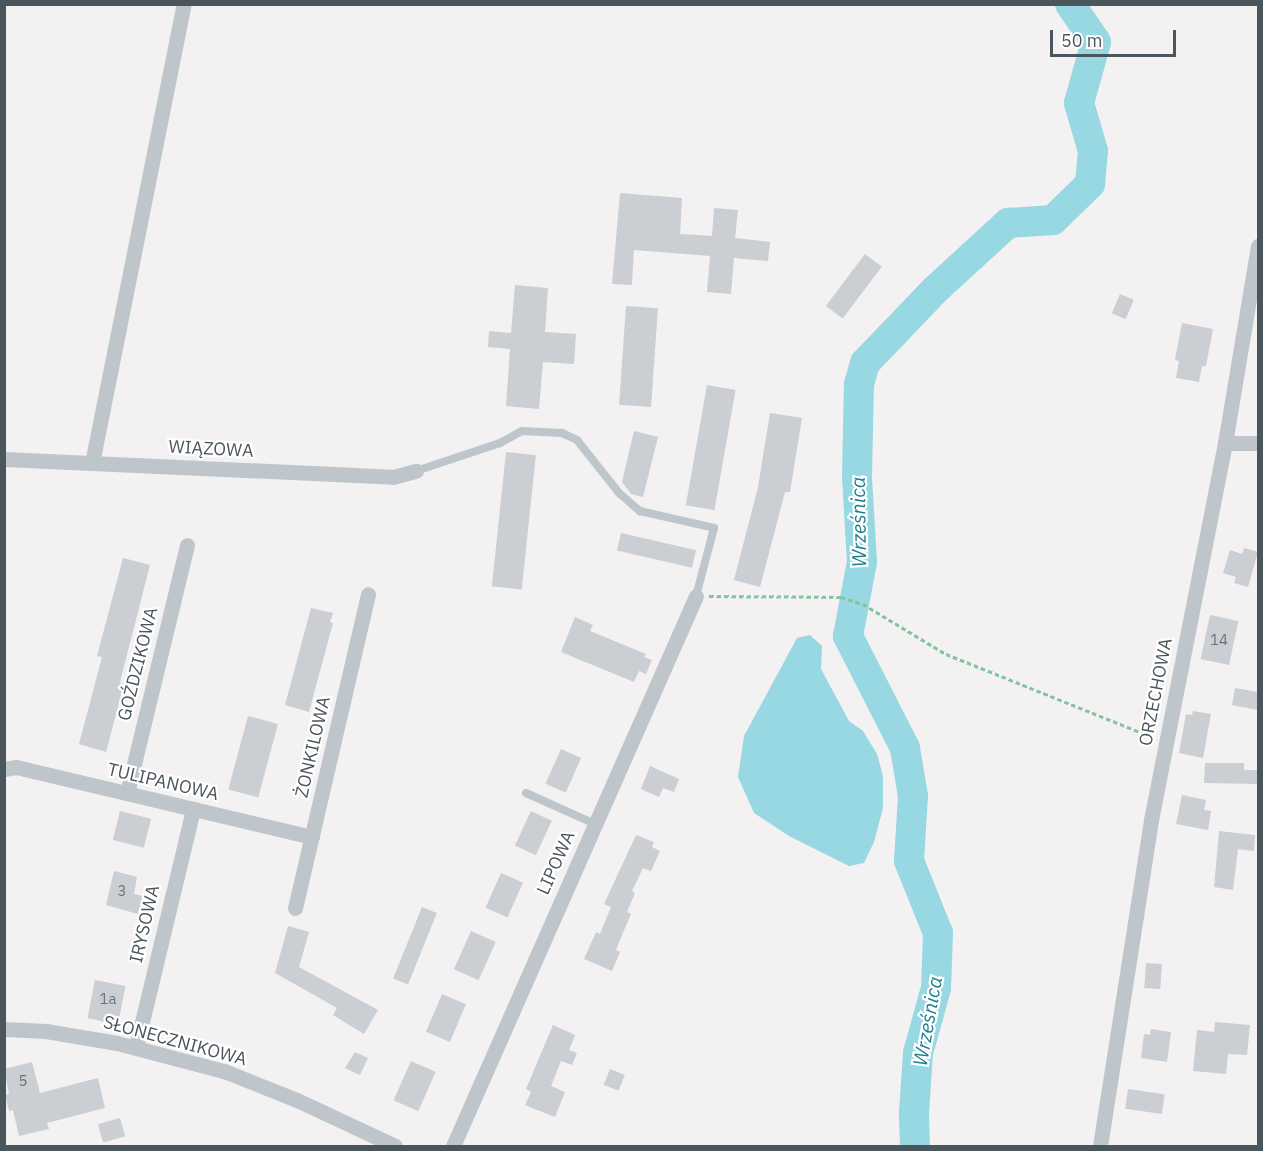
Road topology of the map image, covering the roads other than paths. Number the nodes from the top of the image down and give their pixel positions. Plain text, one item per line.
1 (184, 4) edge
2 (1258, 246) edge
3 (1225, 442) junction
4 (1258, 443) edge
5 (4, 459) edge
6 (92, 463) junction
7 (416, 471) joint
8 (187, 545) dead end
9 (368, 594) dead end
10 (696, 596) joint
11 (4, 769) edge
12 (526, 793) dead end
13 (126, 794) junction
14 (193, 809) junction
15 (595, 824) junction
16 (312, 837) junction
17 (295, 908) dead end
18 (6, 1024) edge
19 (136, 1047) junction
20 (395, 1146) edge
21 (453, 1146) edge
22 (1100, 1146) edge

1 - 6 street
2 - 3 street, ORZECHOWA
3 - 4 street
3 - 22 street, ORZECHOWA
5 - 6 street, WIĄZOWA
6 - 7 street, WIĄZOWA
7 - 10 lane
8 - 13 street, GOŹDZIKOWA
9 - 16 street, ŻONKILOWA
10 - 15 street, LIPOWA
11 - 13 street, TULIPANOWA
12 - 15 lane
13 - 14 street, TULIPANOWA
14 - 16 street, TULIPANOWA
14 - 19 street, IRYSOWA
15 - 21 street, LIPOWA
16 - 17 street, ŻONKILOWA
18 - 19 street, SŁONECZNIKOWA
19 - 20 street, SŁONECZNIKOWA

